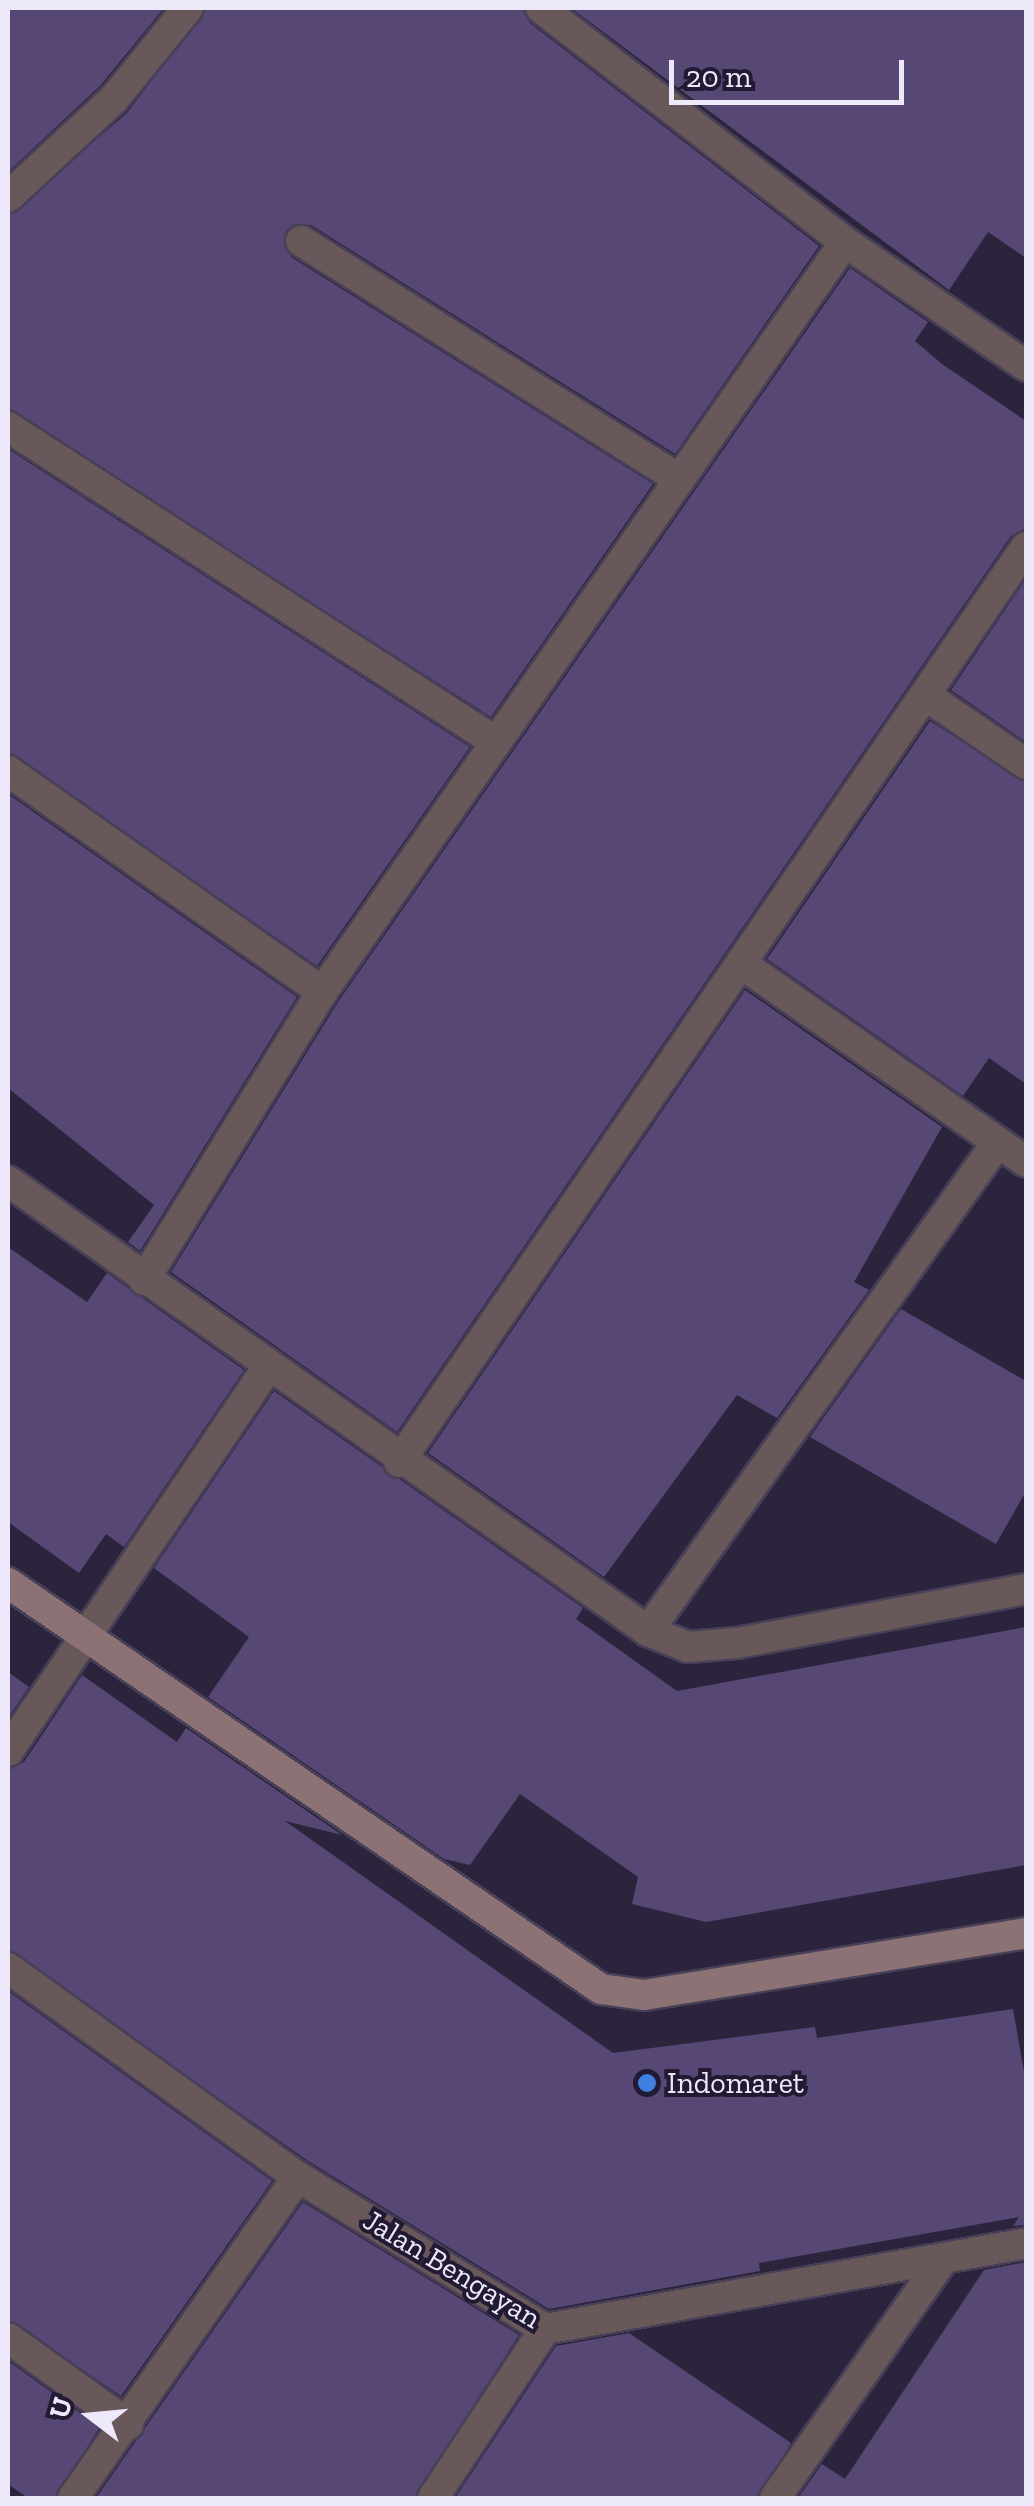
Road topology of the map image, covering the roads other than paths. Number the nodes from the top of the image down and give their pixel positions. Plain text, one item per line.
1 (188, 8) edge
2 (541, 8) edge
3 (9, 198) edge
4 (301, 241) dead end
5 (845, 242) junction
6 (1026, 366) edge
7 (8, 427) edge
8 (678, 478) junction
9 (1026, 547) edge
10 (928, 697) junction
11 (494, 740) junction
12 (1026, 764) edge
13 (8, 771) edge
14 (743, 965) junction
15 (322, 992) junction
16 (998, 1142) junction
17 (1026, 1162) edge
18 (8, 1181) edge
19 (144, 1280) junction
20 (266, 1370) junction
21 (399, 1462) junction
22 (8, 1583) edge
23 (1026, 1589) edge
24 (648, 1631) junction
25 (80, 1634) junction
26 (8, 1751) edge
27 (1026, 1933) edge
28 (8, 1968) edge
29 (298, 2176) junction
30 (1026, 2243) edge
31 (943, 2259) junction
32 (546, 2329) junction
33 (8, 2338) edge
34 (128, 2424) junction
35 (73, 2498) edge
36 (434, 2498) edge
37 (776, 2498) edge

1 - 3 street
2 - 5 street
4 - 8 street
5 - 6 street
5 - 8 street
7 - 11 street
8 - 11 street
9 - 10 street
10 - 12 street
10 - 14 street
11 - 15 street
13 - 15 street
14 - 16 street
14 - 21 street
15 - 19 street
16 - 17 street
16 - 24 street
18 - 19 street
19 - 20 street
20 - 21 street
20 - 25 street
21 - 24 street
22 - 25 street
23 - 24 street
25 - 26 street
25 - 27 street
28 - 29 street, Jalan Bengayan
29 - 32 street, Jalan Bengayan
29 - 34 street
30 - 31 street, Jalan Bengayan
31 - 32 street, Jalan Bengayan
31 - 37 street
32 - 36 street
33 - 34 street
34 - 35 street

